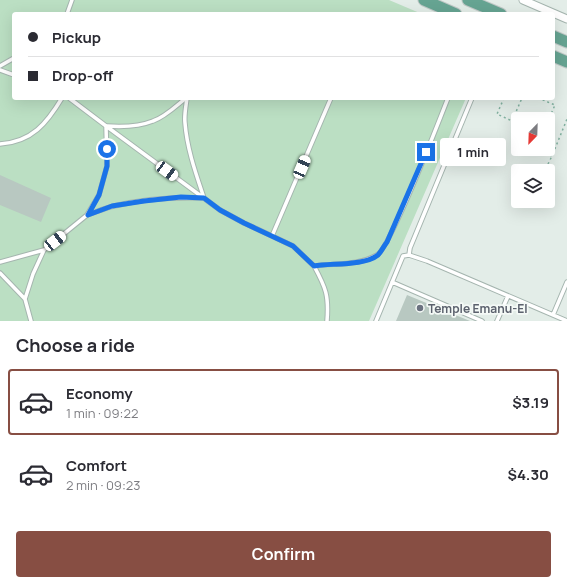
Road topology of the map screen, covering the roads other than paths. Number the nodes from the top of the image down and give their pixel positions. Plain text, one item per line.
1 (72, 0) edge
2 (424, 0) edge
3 (468, 0) edge
4 (522, 0) edge
5 (67, 12) edge
6 (451, 12) edge
7 (496, 12) edge
8 (550, 12) edge
9 (555, 14) edge
10 (567, 19) edge
11 (555, 37) edge
12 (567, 42) edge
13 (555, 57) edge
14 (12, 59) edge
15 (567, 62) edge
16 (0, 66) edge
17 (0, 70) edge
18 (12, 74) edge
19 (61, 100) edge
20 (72, 100) edge
21 (184, 100) edge
22 (186, 100) edge
23 (331, 100) edge
24 (447, 100) edge
25 (471, 100) edge
26 (106, 126) junction
27 (0, 144) edge
28 (204, 198) junction
29 (88, 215) junction
30 (272, 236) junction
31 (44, 250) junction
32 (409, 255) junction
33 (0, 262) edge
34 (314, 266) junction
35 (0, 273) edge
36 (392, 282) junction
37 (567, 282) edge
38 (508, 296) junction
39 (25, 298) junction
40 (553, 315) junction
41 (31, 321) edge
42 (326, 321) edge
43 (376, 321) edge
44 (482, 321) edge
45 (497, 321) edge
46 (567, 321) edge

1 - 5 lane
2 - 6 main road
3 - 7 main road
4 - 8 street
9 - 10 street
11 - 12 main road
13 - 15 main road
14 - 16 lane
17 - 18 lane
19 - 27 lane
20 - 26 lane
21 - 26 lane
22 - 28 lane
23 - 30 lane
24 - 34 lane
25 - 32 lane
26 - 28 lane
26 - 29 lane
28 - 29 lane
28 - 30 lane
29 - 31 lane
30 - 34 lane
31 - 33 lane
31 - 39 lane
32 - 36 lane
32 - 38 lane
34 - 42 lane
35 - 39 lane
36 - 43 lane
36 - 44 lane
37 - 40 lane
38 - 40 lane
38 - 45 lane
39 - 41 lane
40 - 46 lane

